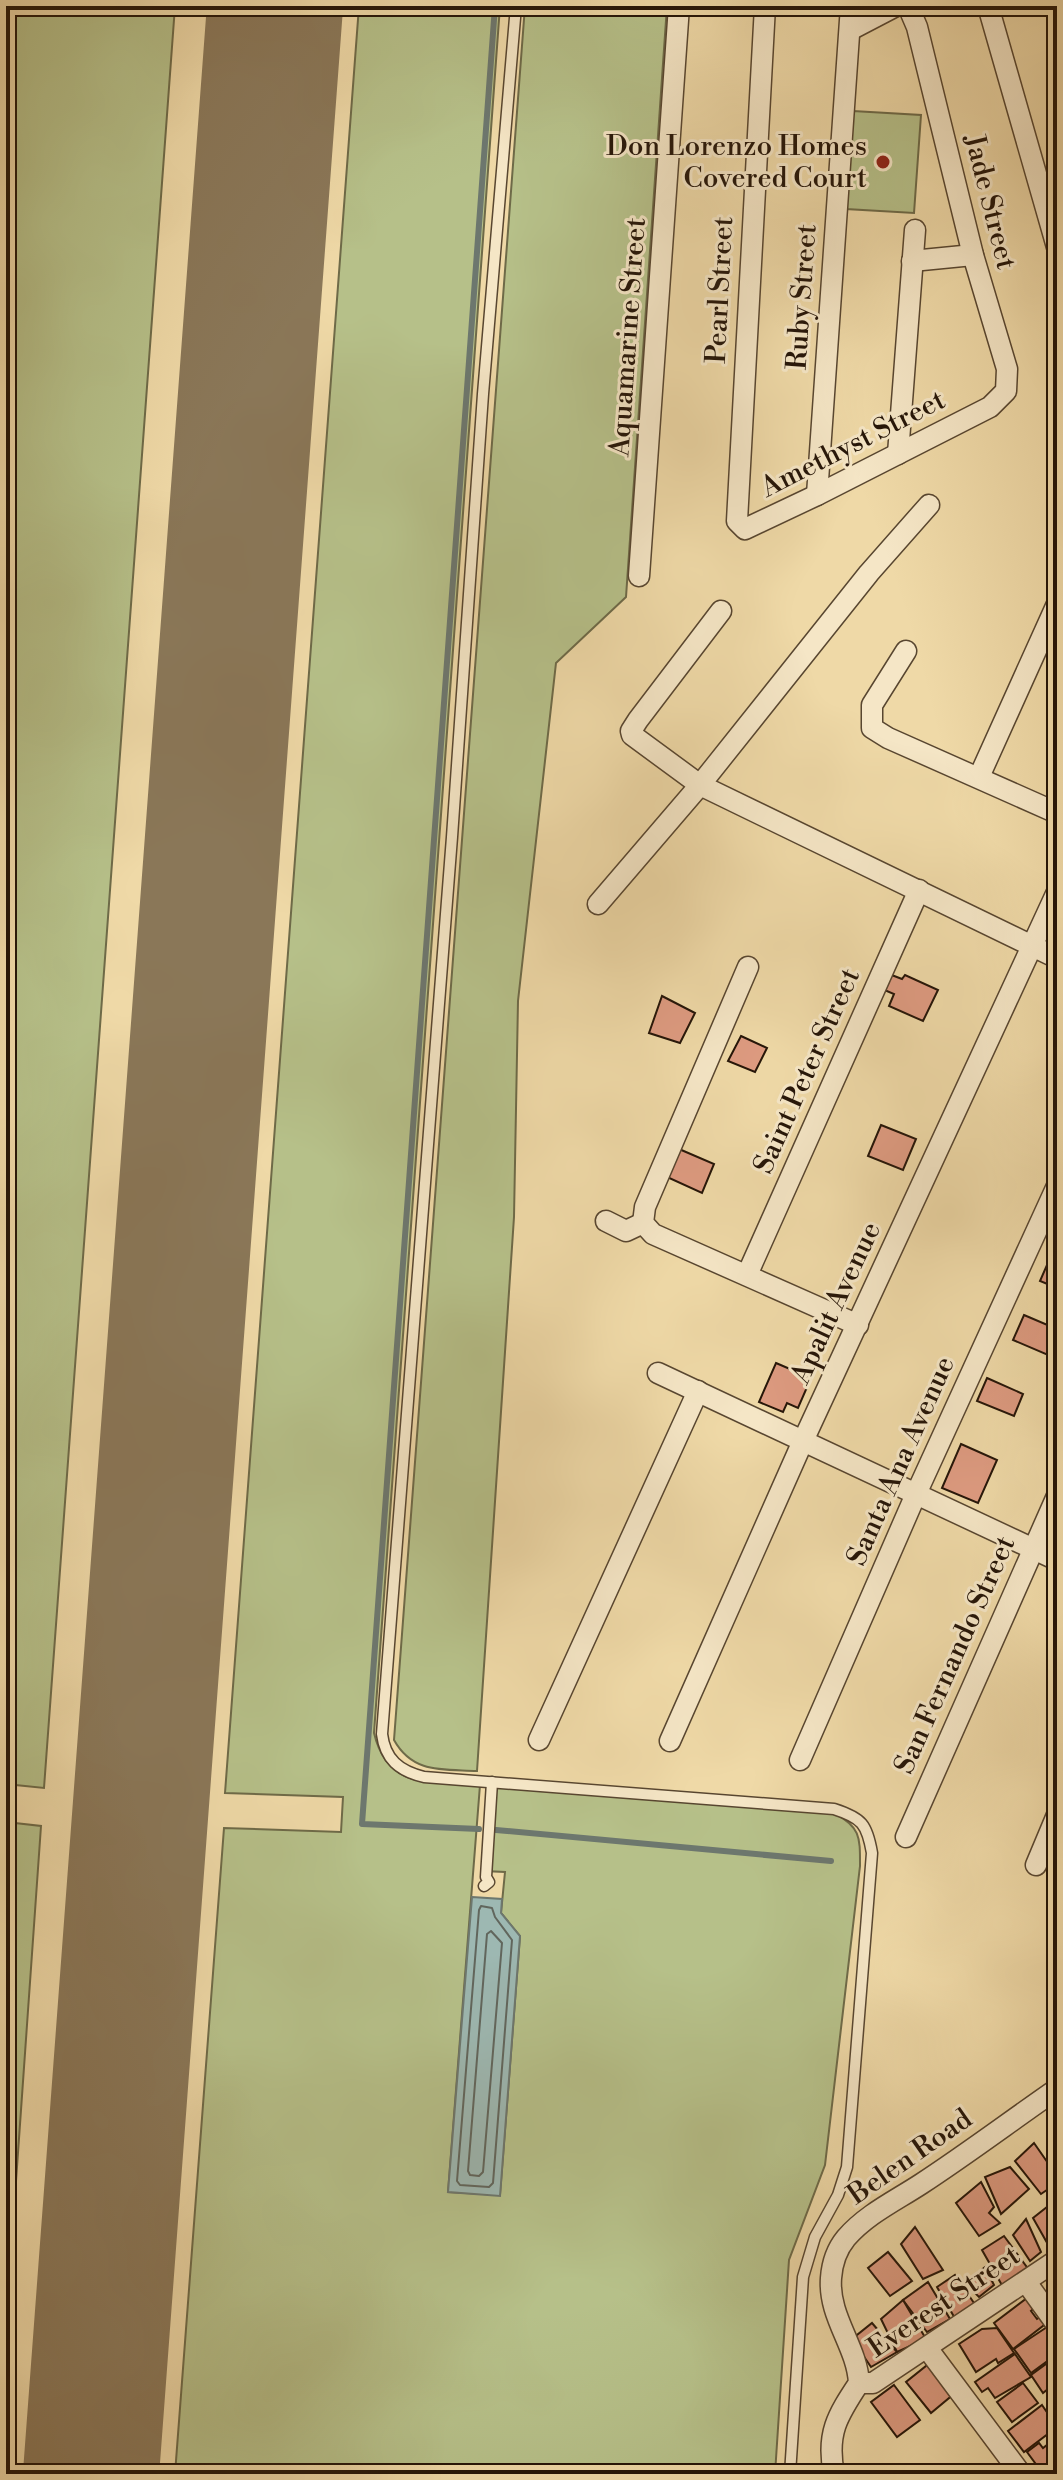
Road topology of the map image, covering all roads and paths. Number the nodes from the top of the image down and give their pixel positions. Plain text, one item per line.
1 (516, 6) edge
2 (679, 6) edge
3 (765, 6) edge
4 (851, 6) edge
5 (896, 6) edge
6 (908, 6) edge
7 (988, 6) edge
8 (850, 30) junction
9 (915, 230) dead end
10 (1057, 247) edge
11 (973, 255) junction
12 (912, 261) junction
13 (990, 407) joint
14 (898, 454) junction
15 (817, 495) junction
16 (929, 505) dead end
17 (741, 527) joint
18 (639, 576) dead end
19 (1057, 604) edge
20 (721, 611) dead end
21 (906, 651) dead end
22 (979, 777) junction
23 (700, 785) junction
24 (1057, 813) edge
25 (919, 890) junction
26 (1057, 892) edge
27 (598, 904) dead end
28 (1033, 947) junction
29 (1057, 958) edge
30 (748, 967) dead end
31 (1057, 1186) edge
32 (606, 1221) dead end
33 (643, 1223) junction
34 (747, 1275) junction
35 (858, 1325) junction
36 (658, 1373) dead end
37 (698, 1391) junction
38 (803, 1441) junction
39 (916, 1494) junction
40 (1057, 1496) edge
41 (1032, 1549) junction
42 (1057, 1560) edge
43 (539, 1740) dead end
44 (670, 1741) dead end
45 (800, 1760) dead end
46 (492, 1782) junction
47 (1057, 1815) edge
48 (906, 1837) dead end
49 (1036, 1865) dead end
50 (486, 1877) dead end
51 (1057, 2089) edge
52 (1057, 2260) edge
53 (1026, 2282) junction
54 (1057, 2325) edge
55 (927, 2348) junction
56 (859, 2383) junction
57 (790, 2474) edge
58 (834, 2474) edge
59 (1021, 2474) edge

1 - 46 lane
2 - 18 street, Aquamarine Street
3 - 17 street, Pearl Street
4 - 8 street, Ruby Street
5 - 8 street
6 - 11 street, Jade Street
7 - 10 street
8 - 15 street, Ruby Street
9 - 12 street
11 - 12 street
11 - 13 street, Jade Street
12 - 14 street
13 - 14 street, Amethyst Street
14 - 15 street, Amethyst Street
15 - 17 street, Amethyst Street
16 - 23 street
19 - 22 street
20 - 23 street
21 - 22 street
22 - 24 street
23 - 25 street
23 - 27 street
25 - 28 street
25 - 34 street, Saint Peter Street
26 - 28 street, Apalit Avenue
28 - 29 street
28 - 35 street, Apalit Avenue
30 - 33 street
31 - 39 street, Santa Ana Avenue
32 - 33 street
33 - 34 street
34 - 35 street
35 - 38 street, Apalit Avenue
36 - 37 street
37 - 38 street
37 - 43 street
38 - 39 street
38 - 44 street, Apalit Avenue
39 - 41 street
39 - 45 street, Santa Ana Avenue
40 - 41 street, San Fernando Street
41 - 42 street
41 - 48 street, San Fernando Street
46 - 50 lane
46 - 57 lane
47 - 49 street
51 - 56 street, Belen Road
52 - 53 street, Everest Street
53 - 54 street
53 - 55 street, Everest Street
55 - 56 street, Everest Street
55 - 59 street
56 - 58 street

